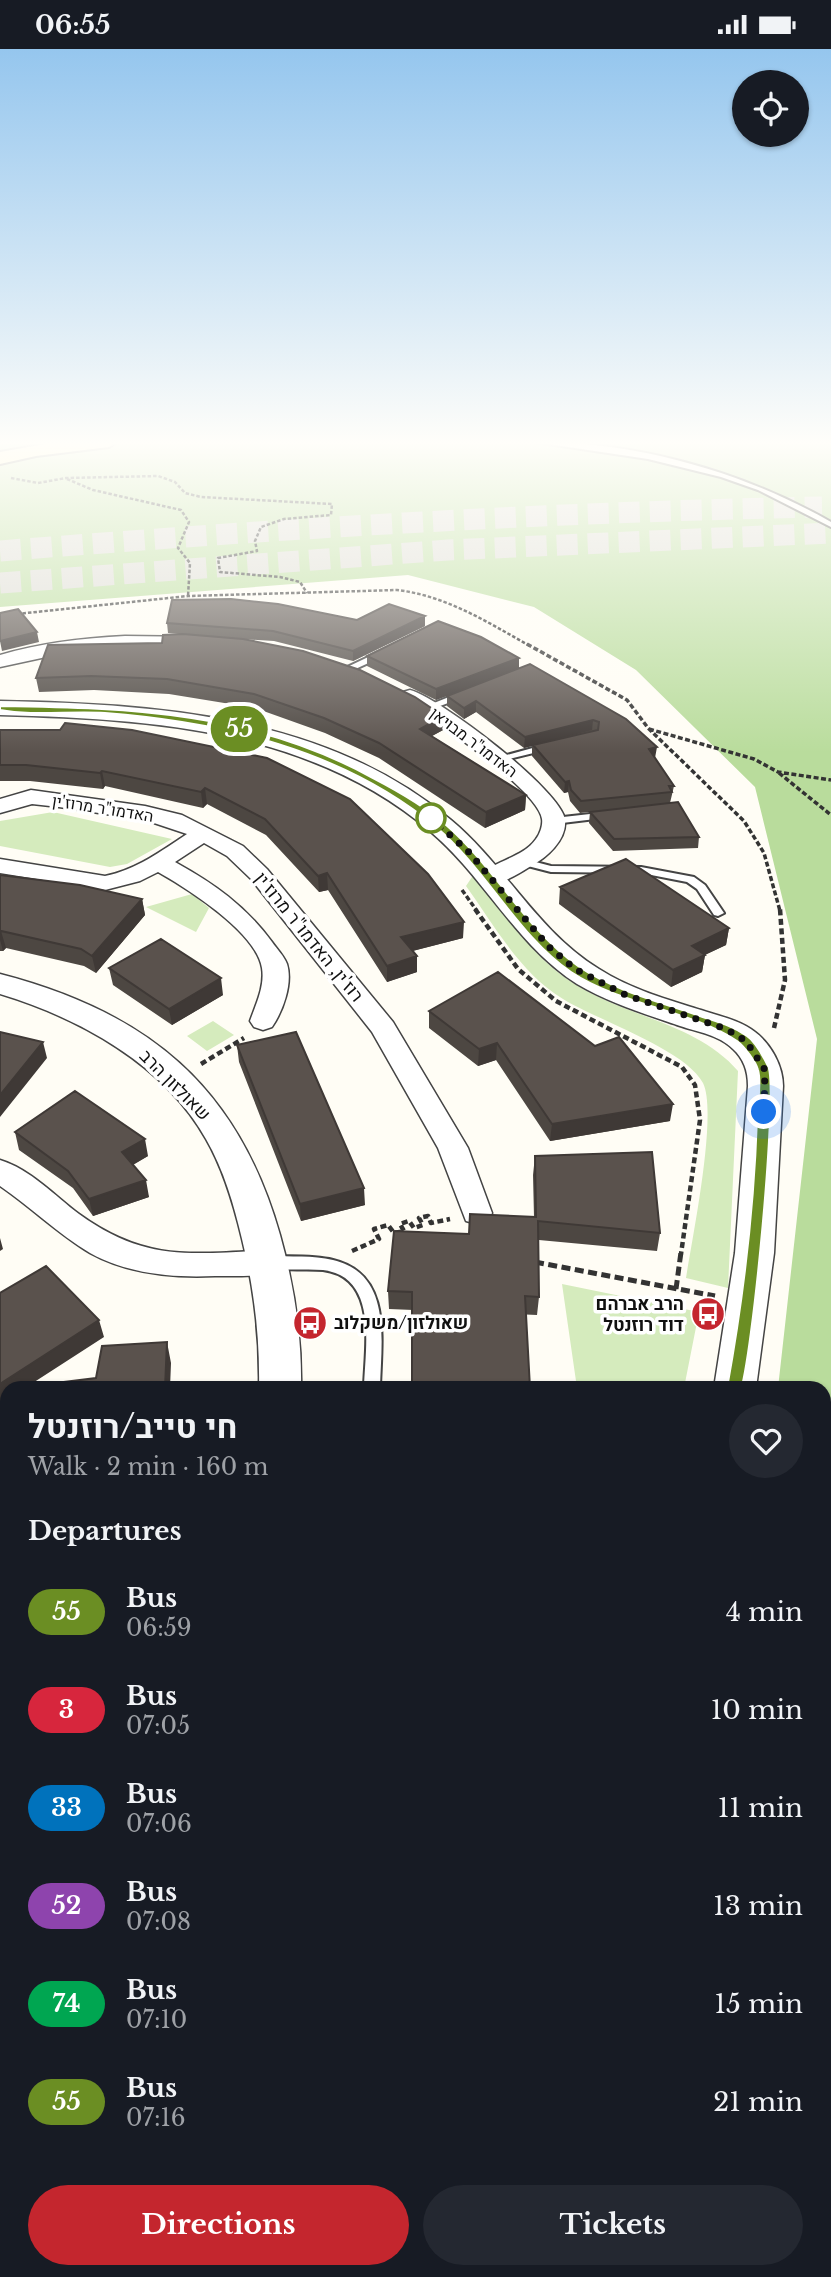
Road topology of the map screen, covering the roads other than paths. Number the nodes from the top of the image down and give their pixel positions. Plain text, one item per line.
1 (222, 644) edge
2 (396, 647) edge
3 (0, 661) edge
4 (342, 667) joint
5 (476, 690) edge
6 (429, 707) junction
7 (0, 708) edge
8 (557, 745) edge
9 (497, 759) junction
10 (0, 806) edge
11 (621, 814) edge
12 (554, 821) junction
13 (204, 833) junction
14 (157, 862) junction
15 (524, 862) junction
16 (0, 866) edge
17 (484, 871) junction
18 (718, 913) dead end
19 (0, 984) edge
20 (263, 1021) road end
21 (0, 1171) edge
22 (477, 1213) edge
23 (268, 1262) junction
24 (280, 1381) edge
25 (372, 1381) edge
26 (736, 1381) edge

1 - 3 street
2 - 4 lane
4 - 6 street, האדמו"ר מבויאן
5 - 6 lane
6 - 9 street, האדמו"ר מבויאן
7 - 17 street
8 - 9 lane
9 - 12 street, האדמו"ר מבויאן
10 - 13 street, האדמו"ר מרוז'ין
11 - 12 lane
12 - 15 street
13 - 14 street
13 - 22 street, רוז'ין, האדמו"ר מרוז'ין
14 - 16 street
14 - 20 street
15 - 17 street
15 - 18 lane
17 - 26 street
19 - 23 street, שאולזון הרב
21 - 23 street
23 - 24 street, שאולזון הרב
23 - 25 lane

